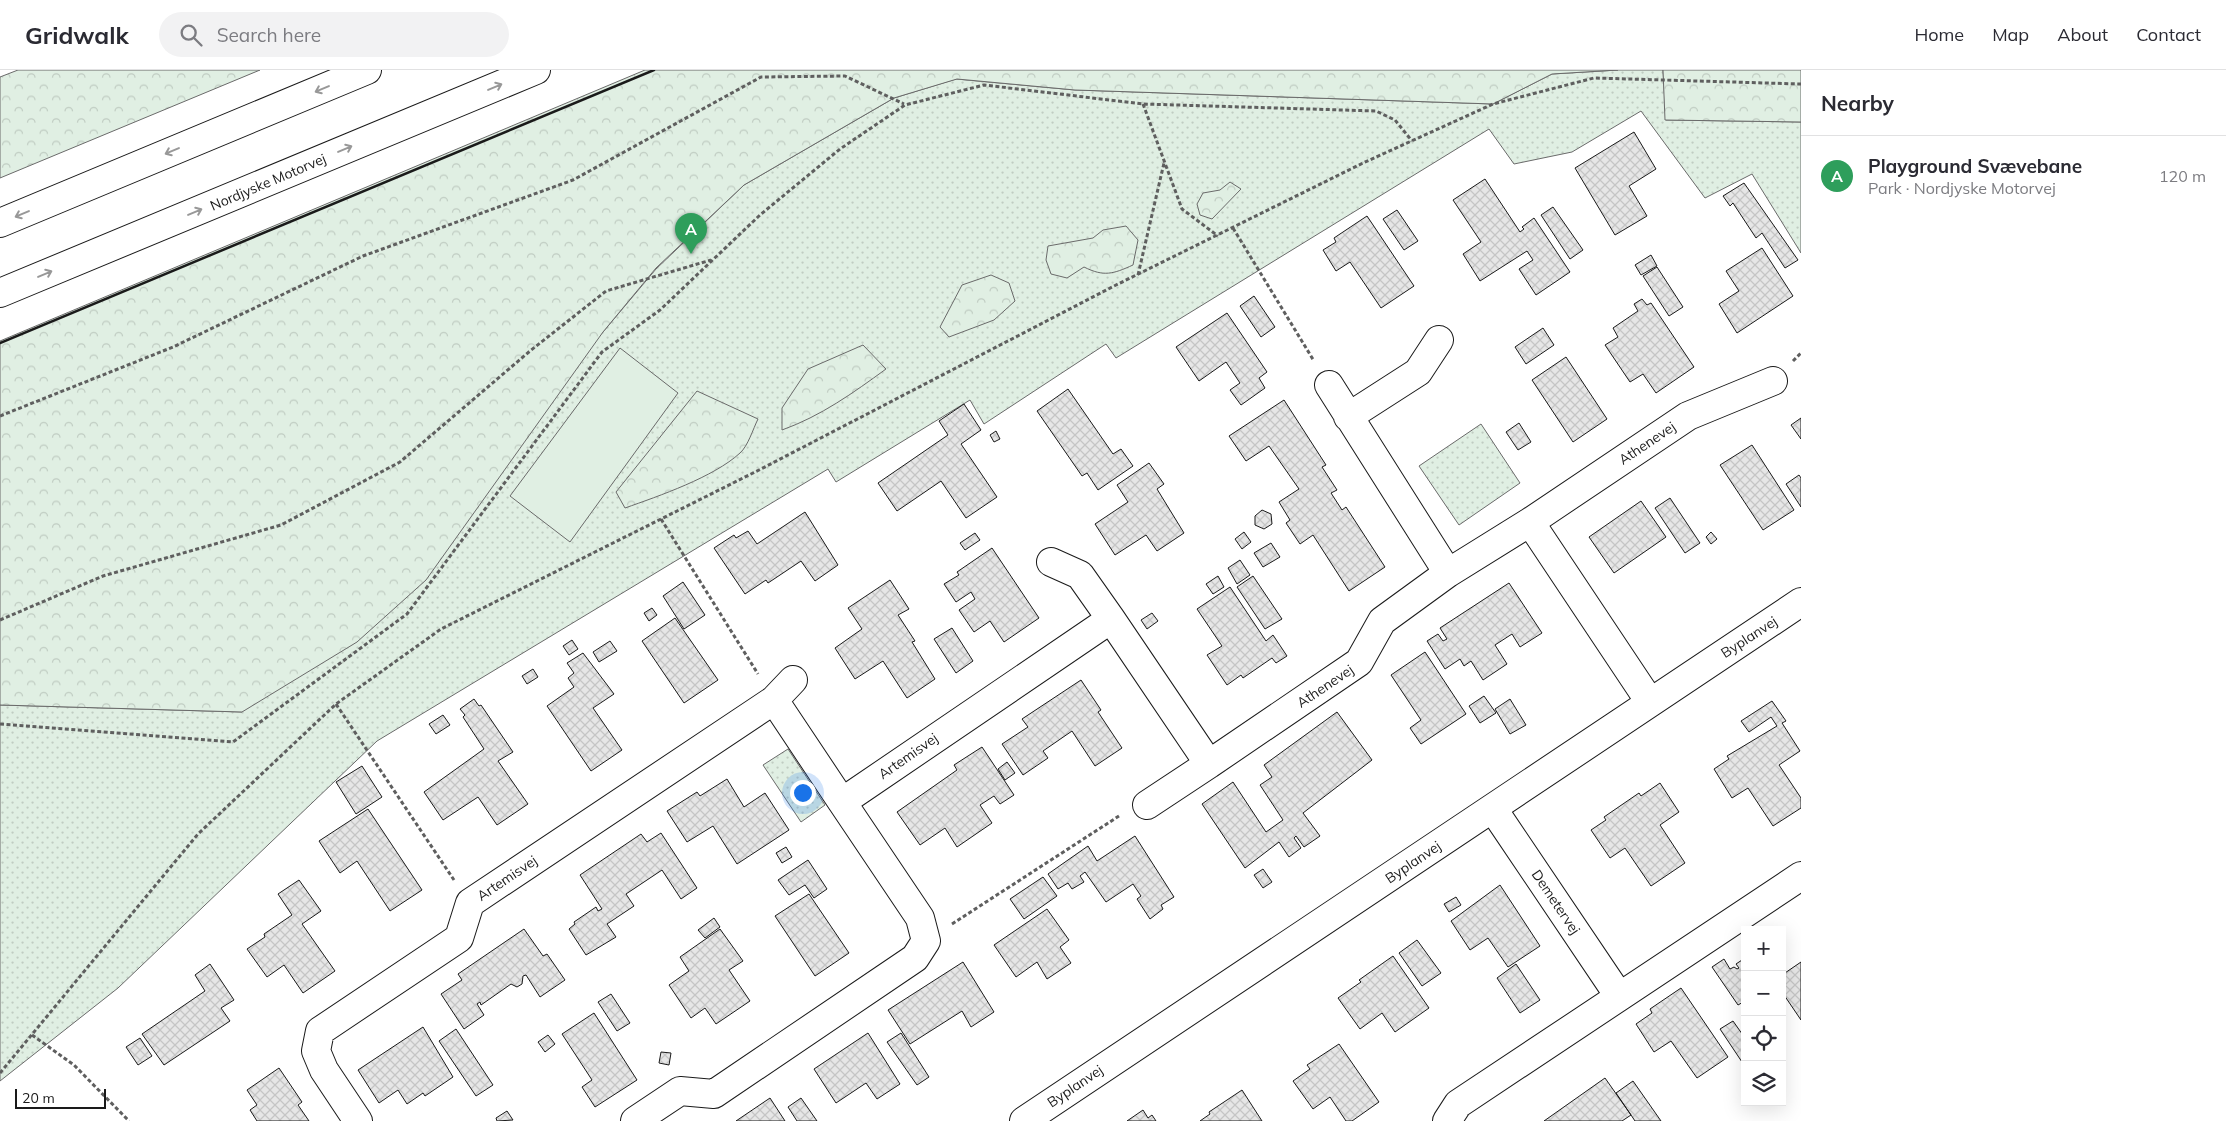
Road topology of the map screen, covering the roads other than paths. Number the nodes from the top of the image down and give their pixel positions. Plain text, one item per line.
1 (367, 70) edge
2 (536, 70) edge
3 (0, 223) edge
4 (0, 293) edge
5 (1439, 340) dead end
6 (1773, 381) dead end
7 (1329, 385) road end
8 (1348, 417) junction
9 (1530, 522) junction
10 (1051, 562) dead end
11 (1448, 573) junction
12 (1801, 602) edge
13 (1111, 619) junction
14 (793, 680) dead end
15 (774, 700) junction
16 (1650, 702) junction
17 (1208, 764) junction
18 (842, 802) junction
19 (1147, 805) road end
20 (1493, 809) junction
21 (1801, 876) edge
22 (1619, 996) junction
23 (358, 1121) edge
24 (635, 1121) edge
25 (1024, 1121) edge
26 (1447, 1121) edge

1 -> 3 main road
4 -> 2 main road, Nordjyske Motorvej
5 - 8 main road
6 - 9 main road, Athenevej
7 - 8 main road
8 - 11 main road
9 - 11 main road, Athenevej
9 - 16 main road
10 - 13 main road
11 - 17 main road, Athenevej
12 - 16 main road, Byplanvej
13 - 17 main road
13 - 18 main road, Artemisvej
14 - 15 main road, Artemisvej
15 - 18 main road
15 - 23 main road, Artemisvej
16 - 20 main road, Byplanvej
17 - 19 main road, Athenevej
18 - 24 main road
20 - 22 main road, Demetervej
20 - 25 main road, Byplanvej
21 - 22 main road
22 - 26 main road

